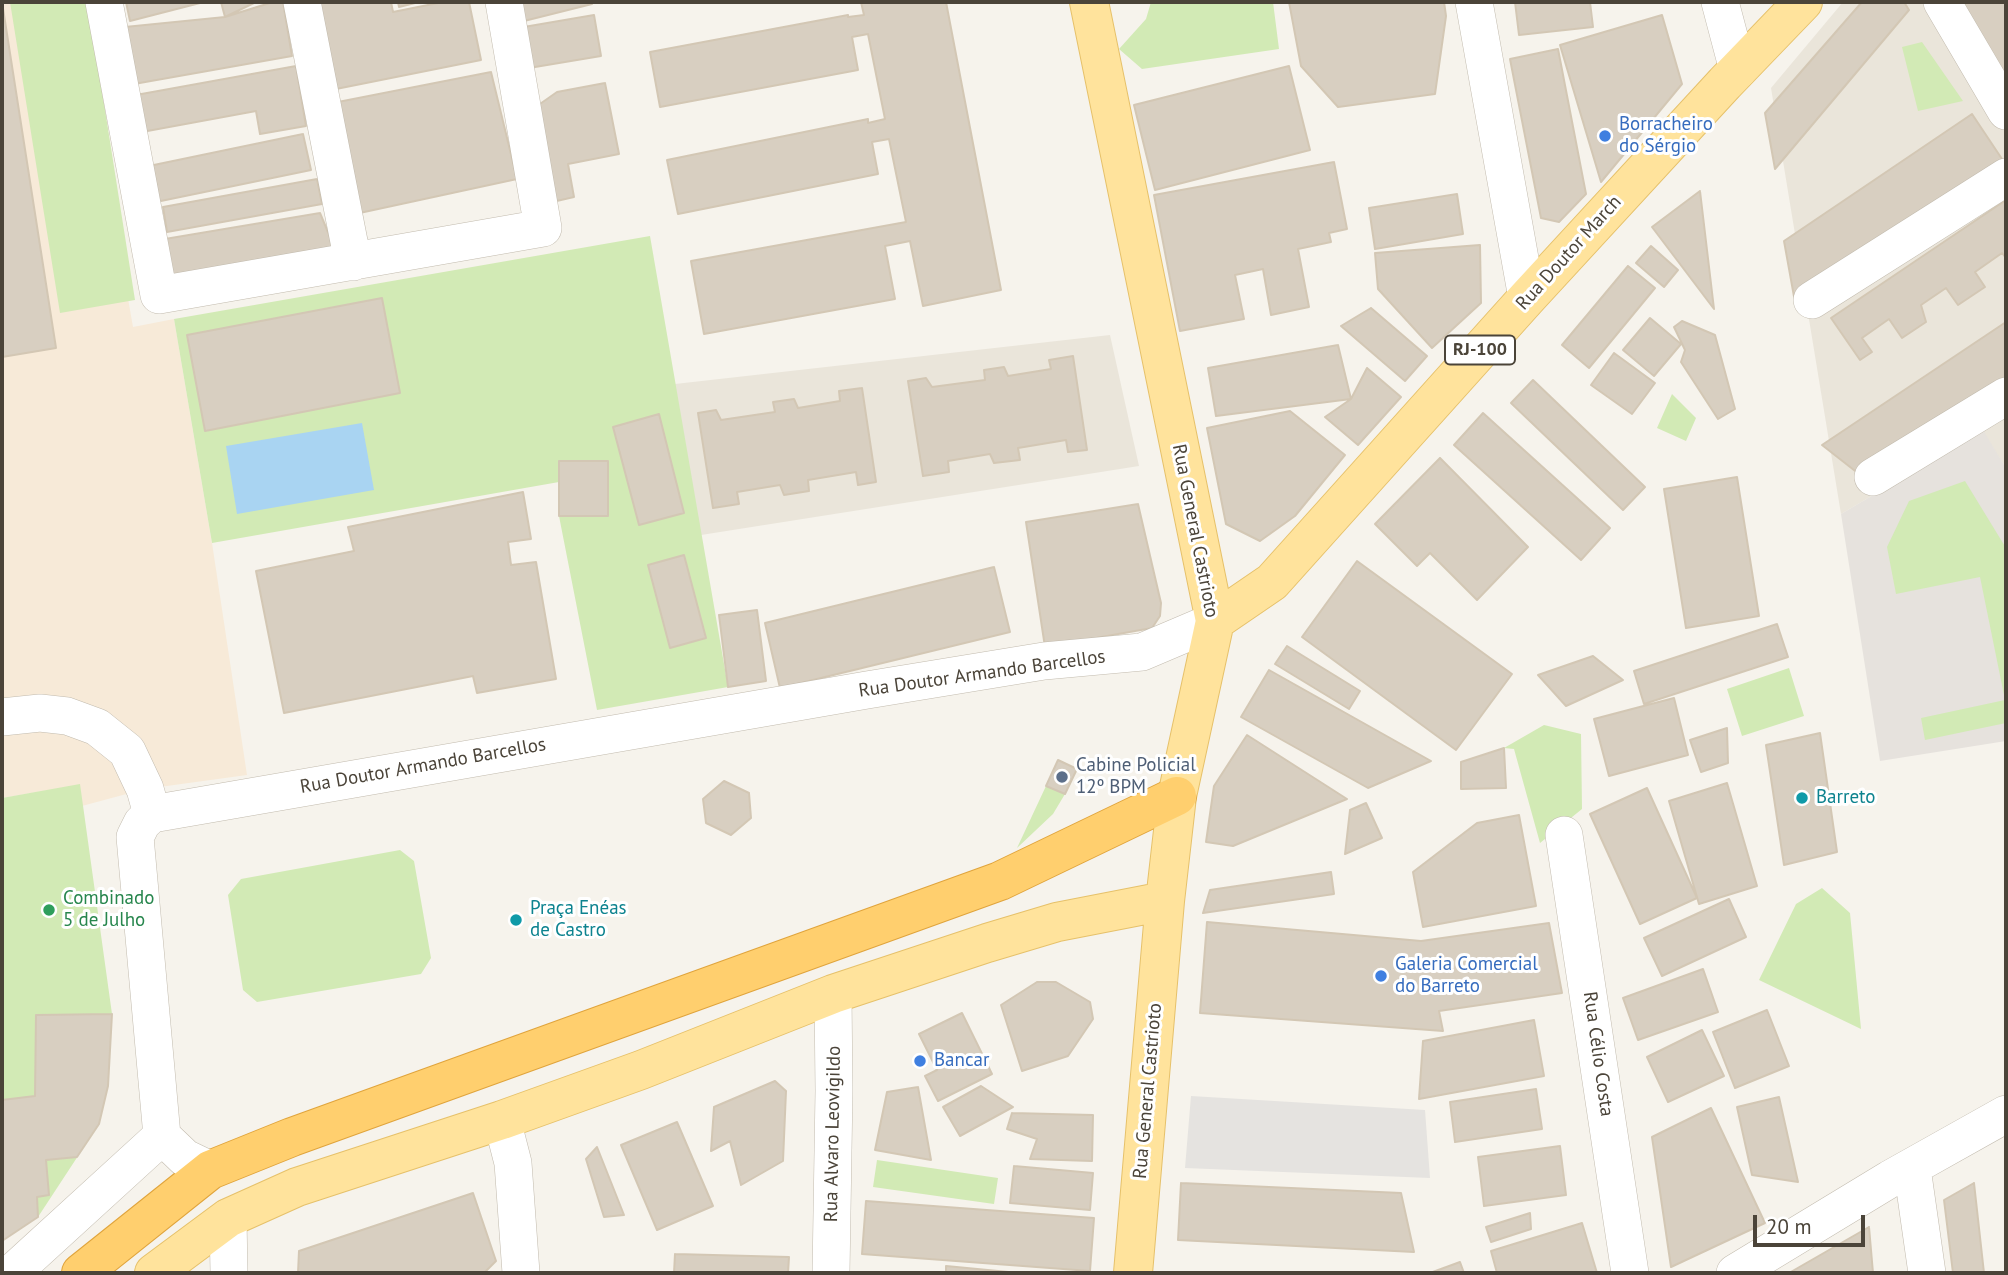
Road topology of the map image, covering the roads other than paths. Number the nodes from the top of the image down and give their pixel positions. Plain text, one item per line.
1 (104, 2) edge
2 (302, 2) edge
3 (504, 2) edge
4 (1089, 2) edge
5 (1474, 2) edge
6 (1720, 2) edge
7 (1803, 2) edge
8 (1942, 2) edge
9 (1738, 70) junction
10 (2006, 111) edge
11 (2006, 177) edge
12 (353, 262) junction
13 (1527, 298) junction
14 (1812, 300) dead end
15 (2006, 396) edge
16 (1873, 477) dead end
17 (1215, 621) junction
18 (2, 717) edge
19 (1177, 796) junction
20 (152, 814) junction
21 (1564, 835) dead end
22 (1165, 901) junction
23 (833, 994) junction
24 (2006, 1114) edge
25 (502, 1120) junction
26 (162, 1136) junction
27 (1912, 1168) junction
28 (210, 1170) junction
29 (228, 1218) junction
30 (12, 1273) edge
31 (81, 1273) edge
32 (154, 1273) edge
33 (229, 1273) edge
34 (521, 1273) edge
35 (831, 1273) edge
36 (1133, 1273) edge
37 (1630, 1273) edge
38 (1735, 1273) edge
39 (1927, 1273) edge

1 - 12 street
2 - 12 street
3 - 12 street
4 - 17 main road, Rua General Castrioto
5 - 13 street
6 - 9 street
7 - 9 main road, Rua Doutor March / RJ-100
8 - 10 street
9 - 13 main road, Rua Doutor March / RJ-100
11 - 14 street
13 - 17 main road, Rua Doutor March / RJ-100
15 - 16 street
17 - 19 main road, Rua General Castrioto
17 - 20 street, Rua Doutor Armando Barcellos
18 - 20 street
19 - 22 main road, Rua General Castrioto
19 - 28 highway
20 - 26 street
21 - 37 street, Rua Célio Costa
22 - 23 main road
22 - 36 main road, Rua General Castrioto
23 - 25 main road
23 - 35 street, Rua Alvaro Leovigildo
24 - 27 street
25 - 29 main road
25 - 34 street
26 - 28 street
26 - 30 street
27 - 38 street
27 - 39 street
28 - 31 highway
29 - 32 main road
29 - 33 street

